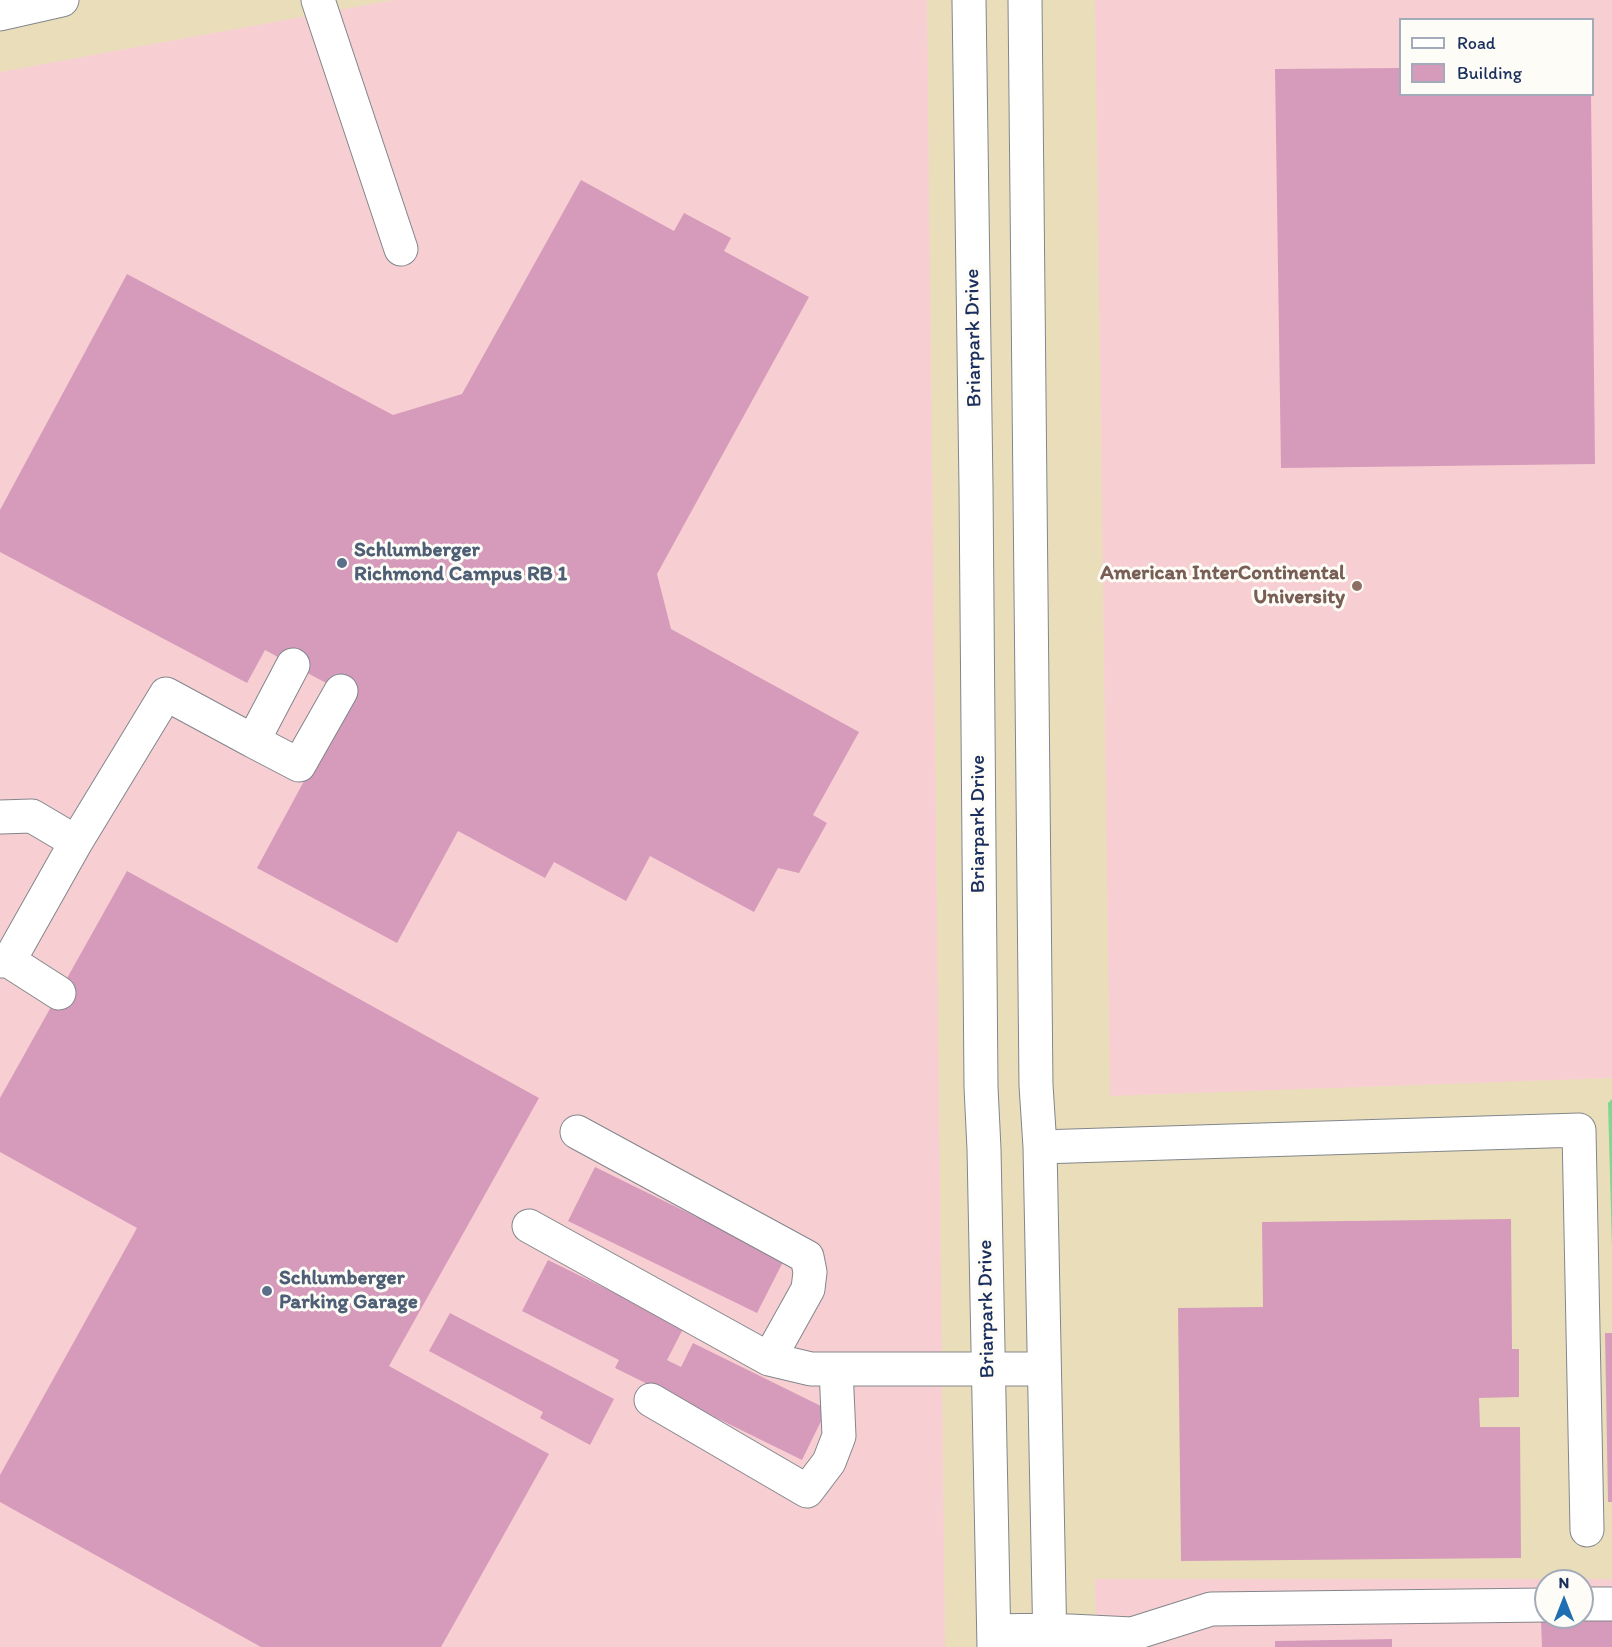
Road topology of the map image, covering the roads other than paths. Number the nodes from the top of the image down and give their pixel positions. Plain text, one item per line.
1 (62, 0) edge
2 (318, 0) edge
3 (969, 0) edge
4 (1025, 0) edge
5 (0, 14) edge
6 (401, 249) dead end
7 (293, 665) dead end
8 (341, 691) dead end
9 (253, 741) junction
10 (0, 817) edge
11 (76, 842) junction
12 (4, 961) edge
13 (59, 993) dead end
14 (577, 1132) dead end
15 (1040, 1147) junction
16 (529, 1226) dead end
17 (769, 1359) junction
18 (988, 1369) junction
19 (1044, 1369) junction
20 (836, 1370) junction
21 (651, 1400) dead end
22 (1587, 1530) dead end
23 (1612, 1604) edge
24 (1534, 1605) edge
25 (1594, 1605) edge
26 (994, 1639) edge
27 (1049, 1639) edge

1 - 5 street
2 - 6 street
3 - 18 street, Briarpark Drive
4 - 15 street
7 - 9 street
8 - 9 street
9 - 11 street
10 - 11 street
11 - 12 street
12 - 13 street
14 - 17 street
15 - 19 street
15 - 22 street
16 - 17 street
17 - 20 street
18 - 19 street
18 - 20 street
18 - 26 street, Briarpark Drive
19 - 27 street
20 - 21 street
23 - 25 street
24 - 27 street
26 - 27 street

